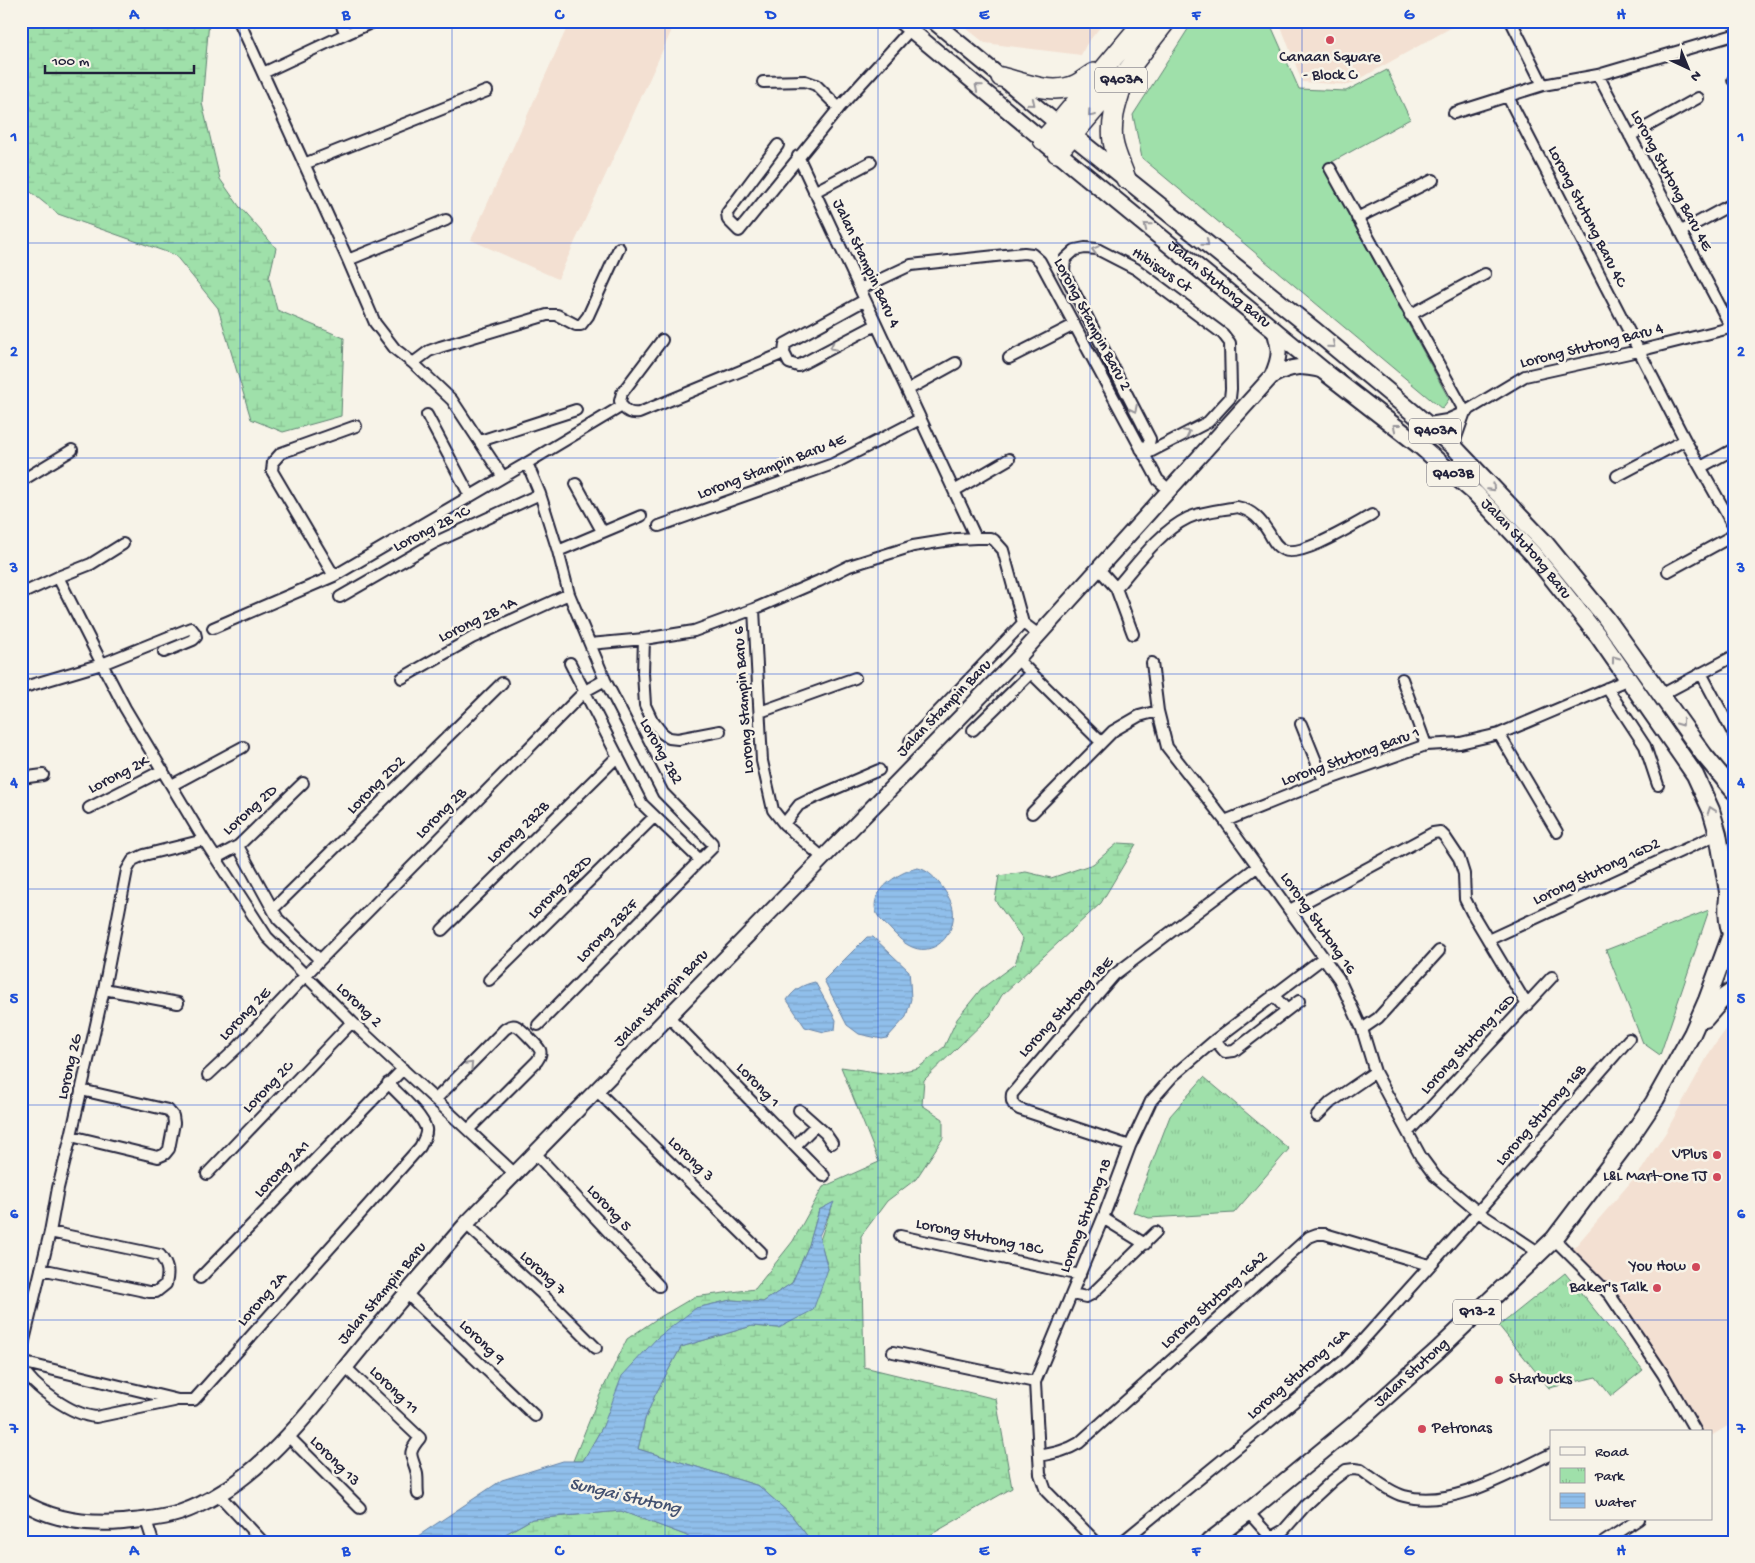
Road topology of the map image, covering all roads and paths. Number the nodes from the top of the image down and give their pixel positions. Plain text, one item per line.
1 (239, 21) edge
2 (340, 21) edge
3 (375, 21) edge
4 (1144, 21) edge
5 (1166, 21) edge
6 (1511, 21) edge
7 (939, 23) edge
8 (905, 26) edge
9 (346, 34) junction
10 (1734, 35) edge
11 (1111, 60) junction
12 (263, 73) junction
13 (1125, 74) junction
14 (1598, 75) junction
15 (1001, 77) junction
16 (763, 82) dead end
17 (1543, 85) junction
18 (487, 91) dead end
19 (1508, 97) junction
20 (1698, 98) dead end
21 (839, 108) junction
22 (1454, 113) dead end
23 (1065, 130) junction
24 (1630, 136) junction
25 (1042, 140) junction
26 (778, 145) dead end
27 (1057, 152) junction
28 (798, 156) junction
29 (871, 162) dead end
30 (304, 164) junction
31 (1330, 168) dead end
32 (1126, 179) junction
33 (1433, 180) dead end
34 (814, 192) junction
35 (1734, 203) edge
36 (1357, 218) junction
37 (446, 220) dead end
38 (1680, 232) junction
39 (619, 248) dead end
40 (348, 260) junction
41 (1484, 274) dead end
42 (860, 289) junction
43 (865, 300) junction
44 (1410, 315) junction
45 (876, 325) junction
46 (1074, 325) junction
47 (1732, 327) edge
48 (1274, 329) junction
49 (662, 340) dead end
50 (1638, 351) junction
51 (784, 353) junction
52 (1009, 358) dead end
53 (413, 363) junction
54 (956, 363) dead end
55 (1325, 372) junction
56 (1272, 376) junction
57 (907, 390) junction
58 (622, 406) junction
59 (576, 410) dead end
60 (1465, 412) junction
61 (427, 415) dead end
62 (920, 419) junction
63 (1423, 421) junction
64 (356, 426) dead end
65 (1685, 440) junction
66 (480, 441) junction
67 (1453, 446) junction
68 (1734, 449) edge
69 (72, 450) dead end
70 (1142, 452) junction
71 (1009, 459) dead end
72 (527, 463) junction
73 (1701, 468) junction
74 (1617, 476) dead end
75 (502, 477) junction
76 (21, 481) edge
77 (576, 484) dead end
78 (1169, 490) junction
79 (954, 491) junction
80 (540, 494) junction
81 (470, 496) junction
82 (1372, 515) dead end
83 (641, 516) dead end
84 (659, 526) dead end
85 (1734, 527) edge
86 (602, 531) junction
87 (1734, 535) edge
88 (976, 538) junction
89 (123, 544) dead end
90 (558, 551) junction
91 (1099, 569) junction
92 (1668, 571) dead end
93 (334, 576) junction
94 (58, 577) junction
95 (1116, 588) junction
96 (21, 594) edge
97 (569, 594) junction
98 (340, 597) dead end
99 (754, 609) junction
100 (1023, 623) junction
101 (213, 628) dead end
102 (1039, 634) junction
103 (1133, 634) dead end
104 (644, 639) junction
105 (590, 644) junction
106 (164, 652) dead end
107 (1734, 656) edge
108 (1017, 659) junction
109 (570, 663) dead end
110 (1152, 663) dead end
111 (102, 664) junction
112 (1701, 673) junction
113 (1030, 674) junction
114 (402, 678) dead end
115 (855, 678) dead end
116 (1402, 679) dead end
117 (1629, 679) junction
118 (605, 680) junction
119 (502, 683) dead end
120 (21, 688) edge
121 (1607, 688) junction
122 (585, 691) junction
123 (1661, 695) junction
124 (1158, 711) junction
125 (760, 712) junction
126 (1301, 724) dead end
127 (973, 730) dead end
128 (720, 731) dead end
129 (1499, 734) junction
130 (1734, 735) edge
131 (910, 740) dead end
132 (1101, 742) junction
133 (1426, 745) junction
134 (243, 747) dead end
135 (618, 756) junction
136 (163, 770) junction
137 (878, 770) dead end
138 (43, 775) dead end
139 (21, 778) edge
140 (1324, 781) junction
141 (303, 783) dead end
142 (172, 785) junction
143 (1658, 785) dead end
144 (1734, 791) edge
145 (89, 808) dead end
146 (1032, 813) dead end
147 (654, 817) junction
148 (1225, 821) junction
149 (784, 824) junction
150 (1557, 832) dead end
151 (1718, 834) junction
152 (204, 840) junction
153 (238, 846) junction
154 (822, 857) junction
155 (216, 858) junction
156 (700, 860) junction
157 (1258, 866) junction
158 (1734, 874) edge
159 (1728, 892) junction
160 (273, 909) junction
161 (1290, 910) junction
162 (442, 930) dead end
163 (1732, 938) edge
164 (1488, 940) junction
165 (1439, 951) dead end
166 (1323, 958) junction
167 (320, 960) junction
168 (306, 976) junction
169 (1552, 977) dead end
170 (489, 980) dead end
171 (104, 988) junction
172 (1734, 990) edge
173 (1273, 995) junction
174 (1299, 1001) dead end
175 (178, 1003) dead end
176 (1526, 1005) junction
177 (1287, 1010) junction
178 (669, 1017) junction
179 (352, 1022) junction
180 (538, 1025) dead end
181 (1362, 1029) junction
182 (1692, 1034) junction
183 (1629, 1039) dead end
184 (1214, 1040) junction
185 (403, 1069) junction
186 (1375, 1072) junction
187 (208, 1075) dead end
188 (388, 1083) junction
189 (81, 1090) junction
190 (597, 1090) junction
191 (436, 1099) junction
192 (799, 1110) dead end
193 (1318, 1116) dead end
194 (815, 1126) junction
195 (468, 1130) junction
196 (1408, 1132) junction
197 (71, 1136) junction
198 (832, 1143) dead end
199 (795, 1146) junction
200 (1130, 1146) junction
201 (535, 1153) junction
202 (514, 1173) junction
203 (207, 1174) dead end
204 (824, 1176) dead end
205 (1478, 1212) junction
206 (1104, 1218) junction
207 (466, 1224) junction
208 (50, 1232) junction
209 (1156, 1232) dead end
210 (900, 1236) dead end
211 (1554, 1239) junction
212 (1145, 1244) junction
213 (761, 1252) dead end
214 (1538, 1252) junction
215 (1429, 1265) junction
216 (41, 1269) junction
217 (1080, 1276) junction
218 (200, 1278) dead end
219 (659, 1286) dead end
220 (406, 1293) junction
221 (1072, 1294) junction
222 (596, 1348) dead end
223 (893, 1352) dead end
224 (21, 1353) edge
225 (21, 1364) edge
226 (345, 1367) junction
227 (1035, 1382) junction
228 (178, 1400) junction
229 (535, 1416) dead end
230 (1695, 1430) edge
231 (288, 1436) junction
232 (1550, 1454) edge
233 (1039, 1456) junction
234 (218, 1494) junction
235 (418, 1494) dead end
236 (21, 1501) edge
237 (360, 1508) dead end
238 (1248, 1512) junction
239 (146, 1520) junction
240 (1637, 1520) edge
241 (1270, 1540) edge
242 (153, 1542) edge
243 (263, 1542) edge
244 (1096, 1542) edge
245 (1122, 1542) edge
246 (1209, 1542) edge
247 (1604, 1542) edge

1 - 12 street
2 - 9 street
3 - 9 street
4 - 11 highway
5 - 13 highway, Q403A
6 - 17 street
7 - 15 street
8 - 21 street
25 -> 8 street
9 - 12 street
10 - 14 street
11 - 15 highway
11 - 23 highway
12 - 30 street
13 -> 23 highway, Q403A
13 - 32 highway
14 - 17 street
14 - 24 street, Lorong Stutong Baru 4E
15 -> 23 street
16 - 21 street
17 - 19 street
18 - 30 street
19 - 22 street
19 - 50 street, Lorong Stutong Baru 4C
20 - 24 street
21 - 28 street
23 - 25 highway
23 - 27 highway, Q403A
23 - 32 main road, Jalan Stutong Baru / Q403A
24 - 38 street, Lorong Stutong Baru 4E
25 - 27 main road, Jalan Stutong Baru
26 - 28 street
48 -> 27 main road, Jalan Stutong Baru / Q403B
28 - 34 street, Jalan Stampin Baru 4
29 - 34 street
30 - 40 street
31 - 36 street
32 -> 63 main road, Jalan Stutong Baru / Q403A
33 - 36 street
34 - 42 street, Jalan Stampin Baru 4
35 - 38 street
36 - 44 street
37 - 40 street
38 - 47 street, Lorong Stutong Baru 4E
39 - 53 street
40 - 53 street
41 - 44 street
42 - 43 street, Jalan Stampin Baru 4
42 - 46 street, Lorong Stampin Baru 2
43 - 45 street, Jalan Stampin Baru 4
43 - 51 street
44 - 60 street
45 -> 51 street
45 - 57 street, Jalan Stampin Baru 4
46 - 52 street
46 - 70 street, Lorong Stampin Baru 2
47 - 50 street, Lorong Stutong Baru 4
48 - 55 main road, Jalan Stutong Baru / Q403B
48 - 56 street, Jalan Stampin Baru
49 - 58 street
50 - 60 street, Lorong Stutong Baru 4
50 - 65 street, Lorong Stutong Baru 4C
51 - 58 street
53 - 66 street
54 - 57 street
55 - 56 street, Jalan Stampin Baru
117 -> 55 main road, Jalan Stutong Baru / Q403B
56 - 78 street, Jalan Stampin Baru
57 - 62 street, Jalan Stampin Baru 4
58 - 72 street
59 - 66 street
60 - 63 street, Lorong Stutong Baru 4
60 - 67 street
61 - 81 street
62 - 79 street, Jalan Stampin Baru 4
62 - 84 street, Lorong Stampin Baru 4E
63 - 67 main road, Jalan Stutong Baru / Q403A
64 - 93 street
65 - 73 street, Lorong Stutong Baru 4C
65 - 74 street
66 - 75 street
67 -> 123 main road, Jalan Stutong Baru / Q403A
68 - 73 street
69 - 76 street
70 -> 70 street, Hibiscus Ct
70 - 78 street, Lorong Stampin Baru 2
71 - 79 street
72 - 75 street
72 - 80 street, Lorong 2B2
73 - 85 street, Lorong Stutong Baru 4C
75 - 81 street
77 - 86 street
78 - 91 street, Jalan Stampin Baru
79 - 88 street, Jalan Stampin Baru 4
80 - 90 street, Lorong 2B2
80 - 98 street, Lorong 2B 1C
81 - 93 street
82 - 95 street
83 - 86 street
86 - 90 street
87 - 92 street
88 - 99 street
88 - 100 street
89 - 94 street
90 - 97 street, Lorong 2B2
91 - 95 street
91 - 102 street, Jalan Stampin Baru
93 - 101 street
94 - 96 street
94 - 111 street, Lorong 2
95 - 103 street
97 - 105 street, Lorong 2B2
97 - 114 street, Lorong 2B 1A
99 - 104 street
99 - 125 street, Lorong Stampin Baru 6
100 - 102 street
100 - 131 street
102 - 108 street, Jalan Stampin Baru
104 - 105 street
104 - 128 street
105 - 118 street, Lorong 2B2
106 - 111 street
107 - 112 street
108 - 113 street
108 - 154 street, Jalan Stampin Baru
109 - 122 street
110 - 124 street, Lorong Stutong 16
111 - 120 street
111 - 136 street, Lorong 2
112 - 123 street
112 - 130 street
113 - 127 street
113 - 132 street
115 - 125 street
116 - 133 street
117 - 121 street, Lorong Stutong Baru 1
151 -> 117 main road, Jalan Stutong Baru / Q403B
118 - 122 street, Lorong 2B
118 - 156 street, Lorong 2B2
119 - 160 street, Lorong 2D2
121 - 129 street, Lorong Stutong Baru 1
121 - 143 street
122 - 135 street
122 - 167 street, Lorong 2B
123 -> 144 main road, Jalan Stutong Baru / Q403A
124 - 132 street
124 - 148 street, Lorong Stutong 16
125 - 149 street, Lorong Stampin Baru 6
126 - 140 street
129 - 133 street, Lorong Stutong Baru 1
129 - 150 street
132 - 146 street
133 - 140 street, Lorong Stutong Baru 1
134 - 142 street
135 - 147 street
135 - 162 street, Lorong 2B2B
136 - 142 street, Lorong 2
136 - 145 street, Lorong 2K
137 - 149 street
138 - 139 street
140 - 148 street, Lorong Stutong Baru 1
141 - 153 street, Lorong 2D
142 - 152 street, Lorong 2
147 - 156 street
147 - 170 street, Lorong 2B2D
148 - 157 street, Lorong Stutong 16
149 - 154 street, Lorong Stampin Baru 6
151 - 159 main road, Jalan Stutong Baru / Q403B
151 - 164 street, Lorong Stutong 16D2
152 - 155 street, Lorong 2
152 - 171 street, Lorong 2G
153 - 155 street, Lorong 2D
153 - 160 street
154 - 178 street, Jalan Stampin Baru
155 - 168 street, Lorong 2
156 - 180 street, Lorong 2B2F
157 - 161 street, Lorong Stutong 16
157 - 200 street, Lorong Stutong 18E
158 - 159 main road
159 - 163 main road
160 - 167 street
161 - 164 street
161 - 166 street, Lorong Stutong 16
163 - 182 main road, Q13-2
164 - 176 street
165 - 181 street
166 - 173 street, Lorong Stutong 18
166 - 181 street, Lorong Stutong 16
167 - 168 street, Lorong 2B
168 - 179 street, Lorong 2
168 - 187 street, Lorong 2E
169 - 176 street, Lorong Stutong 16D
171 - 175 street
171 - 189 street, Lorong 2G
172 - 182 main road, Q13-2
173 - 177 street
173 - 184 street, Lorong Stutong 18
174 - 177 street
176 - 196 street, Lorong Stutong 16D
177 - 184 street
178 - 190 street, Jalan Stampin Baru
178 - 199 street, Lorong 1
179 - 185 street, Lorong 2
179 - 203 street, Lorong 2C
181 - 186 street, Lorong Stutong 16
182 - 211 main road, Jalan Stutong / Q13-2
183 - 205 street, Lorong Stutong 16B
184 - 200 street, Lorong Stutong 18
185 - 188 street, Lorong 2A1
185 - 191 street, Lorong 2
186 - 193 street
186 - 196 street, Lorong Stutong 16
188 - 218 street, Lorong 2A1
188 - 228 street, Lorong 2A
189 - 197 street, Lorong 2G
189 - 197 street
190 - 201 street, Jalan Stampin Baru
190 - 213 street, Lorong 3
191 - 195 street, Lorong 2
191 -> 195 street
192 - 194 street
194 - 198 street
194 - 199 street
195 - 202 street, Lorong 2
196 - 205 street, Lorong Stutong 16
197 - 208 street, Lorong 2G
199 - 204 street, Lorong 1
200 - 206 street, Lorong Stutong 18
201 - 202 street, Jalan Stampin Baru
201 - 219 street, Lorong 5
202 - 207 street, Jalan Stampin Baru
205 - 214 street, Lorong Stutong 16
205 - 215 street, Lorong Stutong 16A
206 - 212 street
206 - 217 street, Lorong Stutong 18
207 - 220 street, Jalan Stampin Baru
207 - 222 street, Lorong 7
208 - 216 street, Lorong 2G
208 - 216 street
209 - 212 street
210 - 217 street, Lorong Stutong 18C
211 - 214 main road, Jalan Stutong / Q13-2
211 - 230 street
212 - 221 street
214 - 238 main road, Jalan Stutong / Q13-2
215 - 233 street, Lorong Stutong 16A2
215 - 245 street, Lorong Stutong 16A
216 - 224 street, Lorong 2G
217 - 221 street, Lorong Stutong 18
220 - 226 street, Jalan Stampin Baru
220 - 229 street, Lorong 9
221 - 227 street, Lorong Stutong 18
223 - 227 street
225 - 228 street, Lorong 2A
225 - 228 street
226 - 231 street, Jalan Stampin Baru
226 - 235 street, Lorong 11
227 - 233 street, Lorong Stutong 18
231 - 234 street, Jalan Stampin Baru
231 - 237 street, Lorong 13
232 - 241 street
233 - 244 street, Lorong Stutong 18
234 - 239 street, Jalan Stampin Baru
234 - 243 street
236 - 239 street, Jalan Stampin Baru
238 - 241 street
238 - 246 main road, Jalan Stutong / Q13-2
239 - 242 street
240 - 247 street

